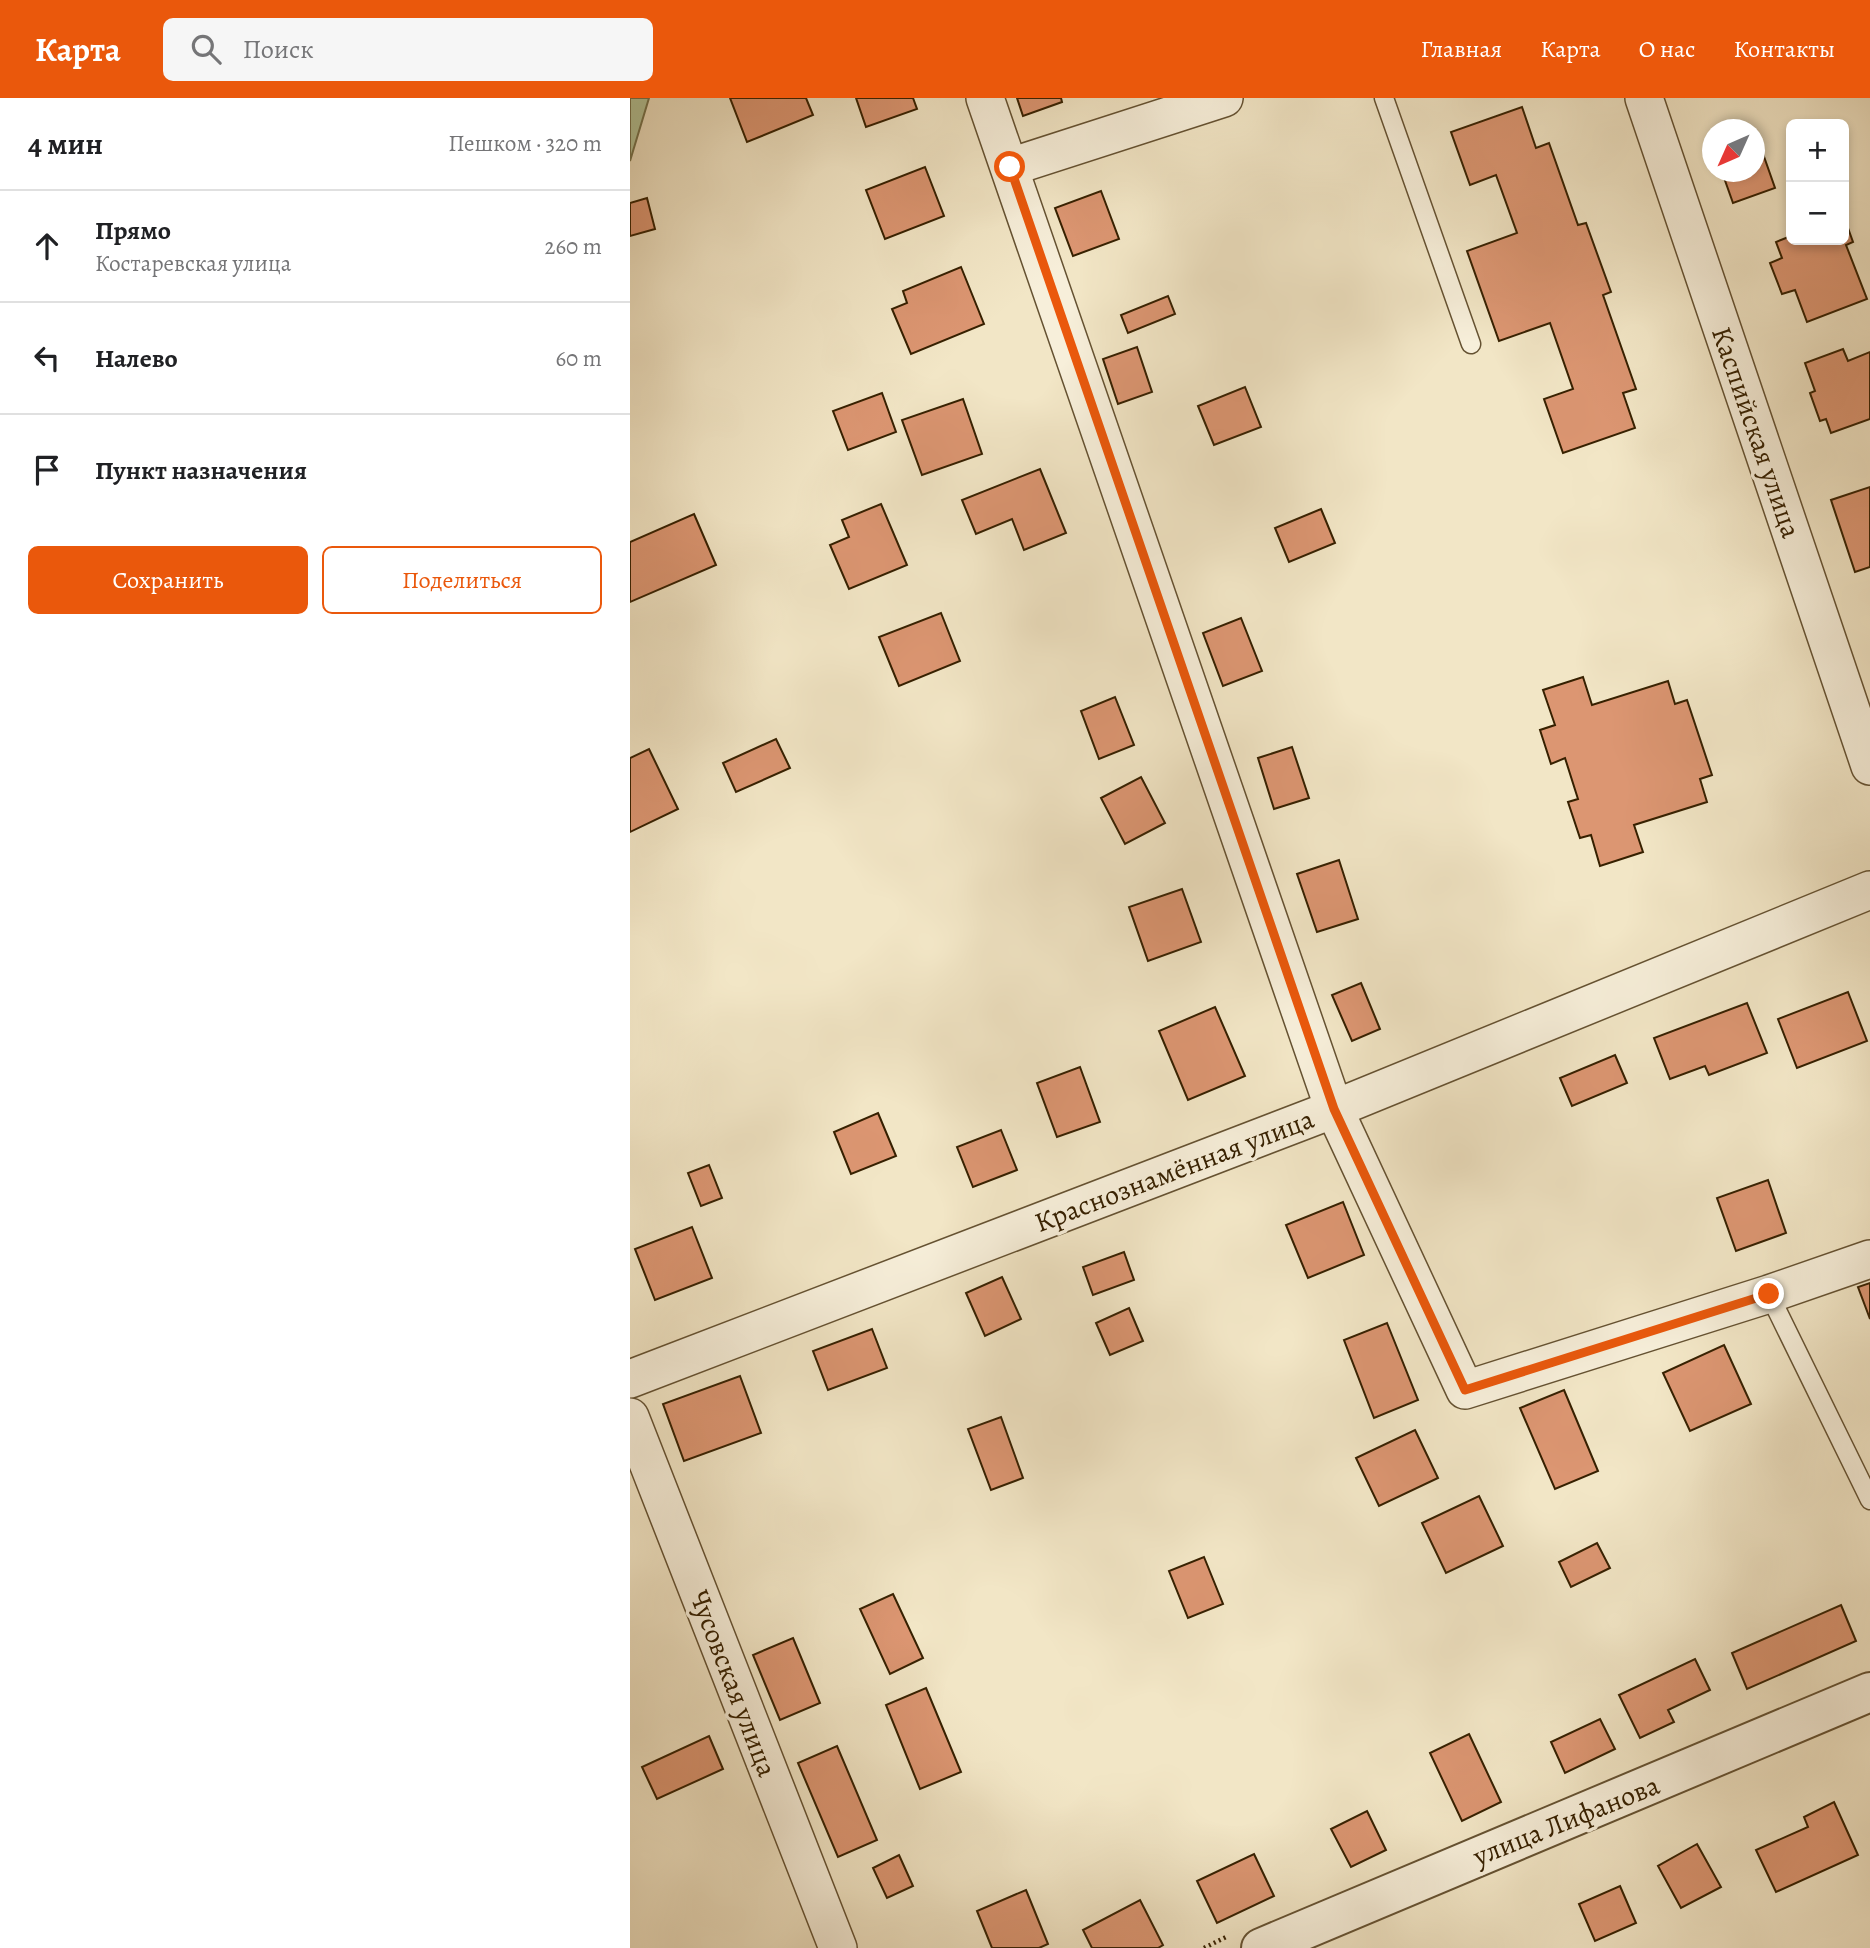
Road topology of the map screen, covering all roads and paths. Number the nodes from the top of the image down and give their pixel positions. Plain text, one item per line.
1 (985, 98) edge
2 (1224, 98) edge
3 (1384, 98) edge
4 (1644, 98) edge
5 (1010, 167) junction
6 (1471, 344) dead end
7 (1870, 766) edge
8 (1870, 890) edge
9 (1334, 1109) junction
10 (1870, 1259) edge
11 (1769, 1294) junction
12 (630, 1379) edge
13 (630, 1417) edge
14 (1870, 1500) edge
15 (1870, 1692) edge
16 (838, 1948) edge
17 (1261, 1948) edge

1 - 5 street
2 - 5 street
3 - 6 lane
4 - 7 street, Каспийская улица
5 - 9 street
8 - 9 street, Краснознамённая улица
9 - 11 street
9 - 12 street, Краснознамённая улица
10 - 11 street
11 - 14 lane
13 - 16 street, Чусовская улица
15 - 17 street, улица Лифанова

